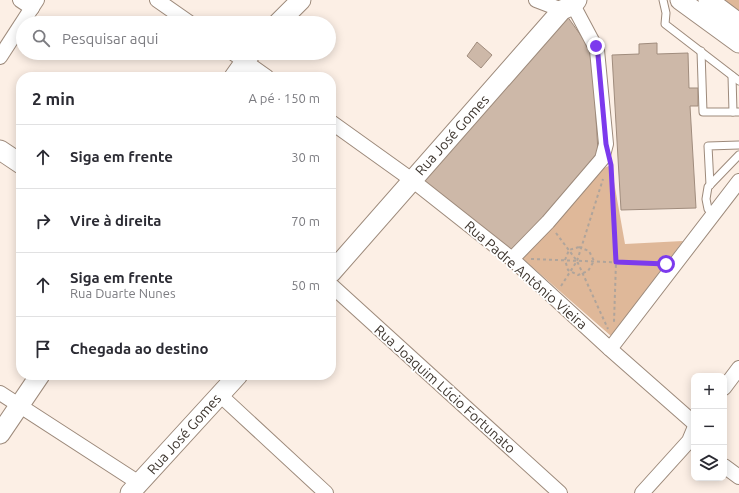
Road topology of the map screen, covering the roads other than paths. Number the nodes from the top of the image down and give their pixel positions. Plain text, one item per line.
1 (20, 0) edge
2 (157, 0) edge
3 (301, 0) edge
4 (536, 0) edge
5 (664, 0) edge
6 (680, 0) edge
7 (708, 0) edge
8 (34, 4) edge
9 (571, 5) edge
10 (26, 16) edge
11 (180, 16) edge
12 (285, 16) edge
13 (739, 23) edge
14 (16, 32) edge
15 (739, 43) edge
16 (701, 51) junction
17 (0, 57) edge
18 (241, 61) edge
19 (259, 72) edge
20 (732, 76) junction
21 (739, 81) edge
22 (736, 112) edge
23 (336, 126) edge
24 (739, 145) edge
25 (0, 150) edge
26 (739, 154) edge
27 (16, 161) edge
28 (412, 180) junction
29 (739, 181) edge
30 (710, 185) junction
31 (713, 215) junction
32 (512, 259) junction
33 (336, 267) edge
34 (336, 289) edge
35 (610, 349) junction
36 (739, 368) edge
37 (37, 380) edge
38 (234, 380) edge
39 (727, 384) edge
40 (0, 393) edge
41 (220, 395) junction
42 (20, 406) junction
43 (691, 420) edge
44 (0, 434) edge
45 (691, 439) edge
46 (727, 468) edge
47 (739, 477) edge
48 (134, 488) edge
49 (326, 493) edge
50 (560, 493) edge
51 (642, 493) edge

1 - 8 street
2 - 11 street
3 - 12 main road
4 - 9 street
5 - 16 lane
6 - 15 main road
7 - 13 main road
8 - 10 street
9 - 28 main road, Rua José Gomes
9 - 32 street
14 - 17 street
16 - 20 lane
16 - 22 lane
18 - 19 street
20 - 21 lane
20 - 22 lane
23 - 28 street, Rua Padre Antônio Vieira
24 - 30 lane
25 - 27 main road
26 - 30 lane
28 - 32 street, Rua Padre Antônio Vieira
28 - 33 main road, Rua José Gomes
29 - 31 street
30 - 31 lane
31 - 35 street
32 - 35 street, Rua Padre Antônio Vieira
34 - 50 street, Rua Joaquim Lúcio Fortunato
35 - 43 street, Rua Padre Antônio Vieira
36 - 39 street
37 - 42 main road
38 - 41 main road, Rua José Gomes
40 - 42 street
41 - 48 main road, Rua José Gomes
41 - 49 street
42 - 44 main road
42 - 48 street
45 - 51 street
46 - 47 street

